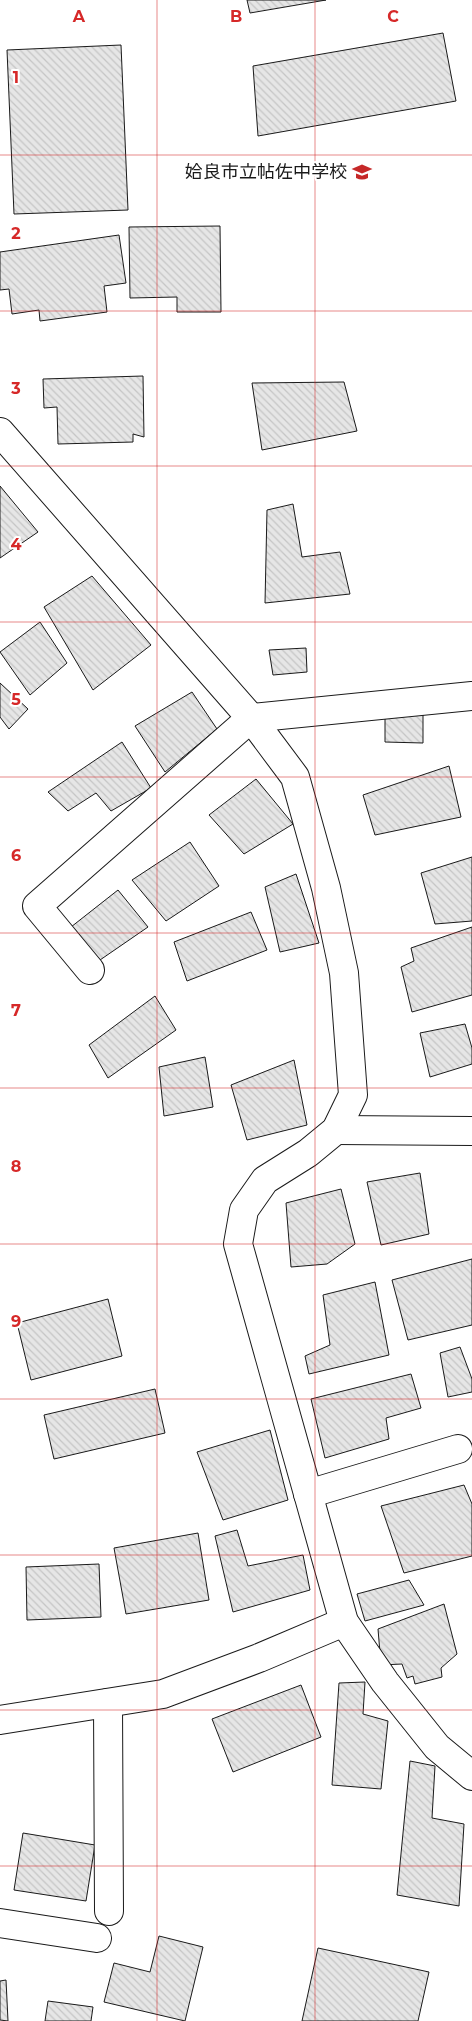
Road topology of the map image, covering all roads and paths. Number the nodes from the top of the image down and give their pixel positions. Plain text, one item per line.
1 (0, 432) edge
2 (472, 696) edge
3 (250, 718) junction
4 (90, 970) dead end
5 (336, 1130) junction
6 (472, 1131) edge
7 (458, 1449) dead end
8 (308, 1494) junction
9 (344, 1622) junction
10 (108, 1703) junction
11 (0, 1720) edge
12 (472, 1776) edge
13 (109, 1911) dead end
14 (0, 1923) edge
15 (97, 1938) dead end

1 - 3 street
2 - 3 street
3 - 4 street
3 - 5 street
5 - 6 street
5 - 8 street
7 - 8 street
8 - 9 street
9 - 10 street
9 - 12 street
10 - 11 street
10 - 13 street
14 - 15 street

